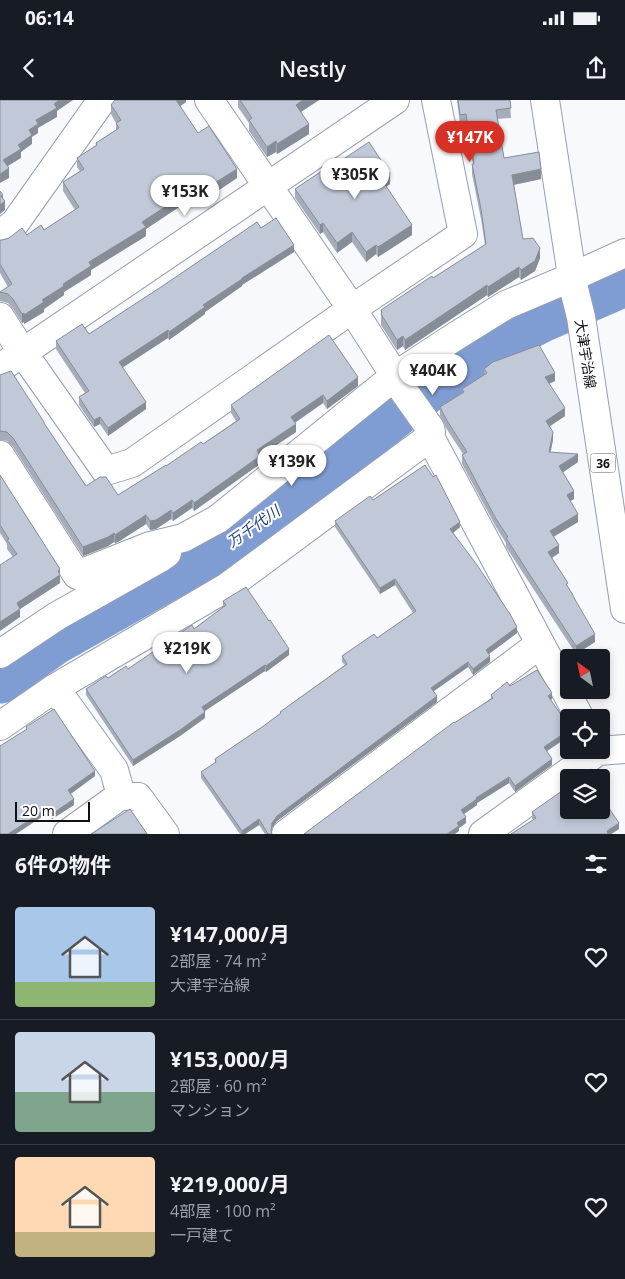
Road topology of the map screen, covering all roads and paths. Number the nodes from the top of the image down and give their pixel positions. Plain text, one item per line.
1 (102, 100) edge
2 (209, 100) edge
3 (395, 100) edge
4 (436, 100) edge
5 (545, 100) edge
6 (267, 187) junction
7 (0, 234) edge
8 (625, 253) edge
9 (573, 283) junction
10 (352, 309) junction
11 (0, 317) edge
12 (23, 353) junction
13 (0, 368) edge
14 (399, 383) junction
15 (430, 432) junction
16 (0, 455) edge
17 (183, 538) junction
18 (625, 609) edge
19 (540, 644) junction
20 (0, 654) edge
21 (55, 688) junction
22 (575, 709) edge
23 (0, 726) edge
24 (625, 749) edge
25 (610, 750) edge
26 (587, 759) edge
27 (121, 795) junction
28 (67, 834) edge
29 (165, 834) edge
30 (286, 834) edge
31 (483, 834) edge

1 - 7 street
2 - 6 street
3 - 6 street
4 - 10 street
5 - 9 street, 大津宇治線 / 36
6 - 10 street
6 - 12 street
8 - 9 street
9 - 14 street
9 - 18 street, 大津宇治線 / 36
10 - 12 street
10 - 14 street
11 - 12 street
12 - 13 street
14 - 15 street
14 - 17 street
15 - 19 street
15 - 21 street
16 - 17 street
17 - 20 street
19 - 22 street
19 - 30 street
21 - 23 street
21 - 27 street
24 - 25 street
26 - 31 street
27 - 28 street
27 - 29 street

